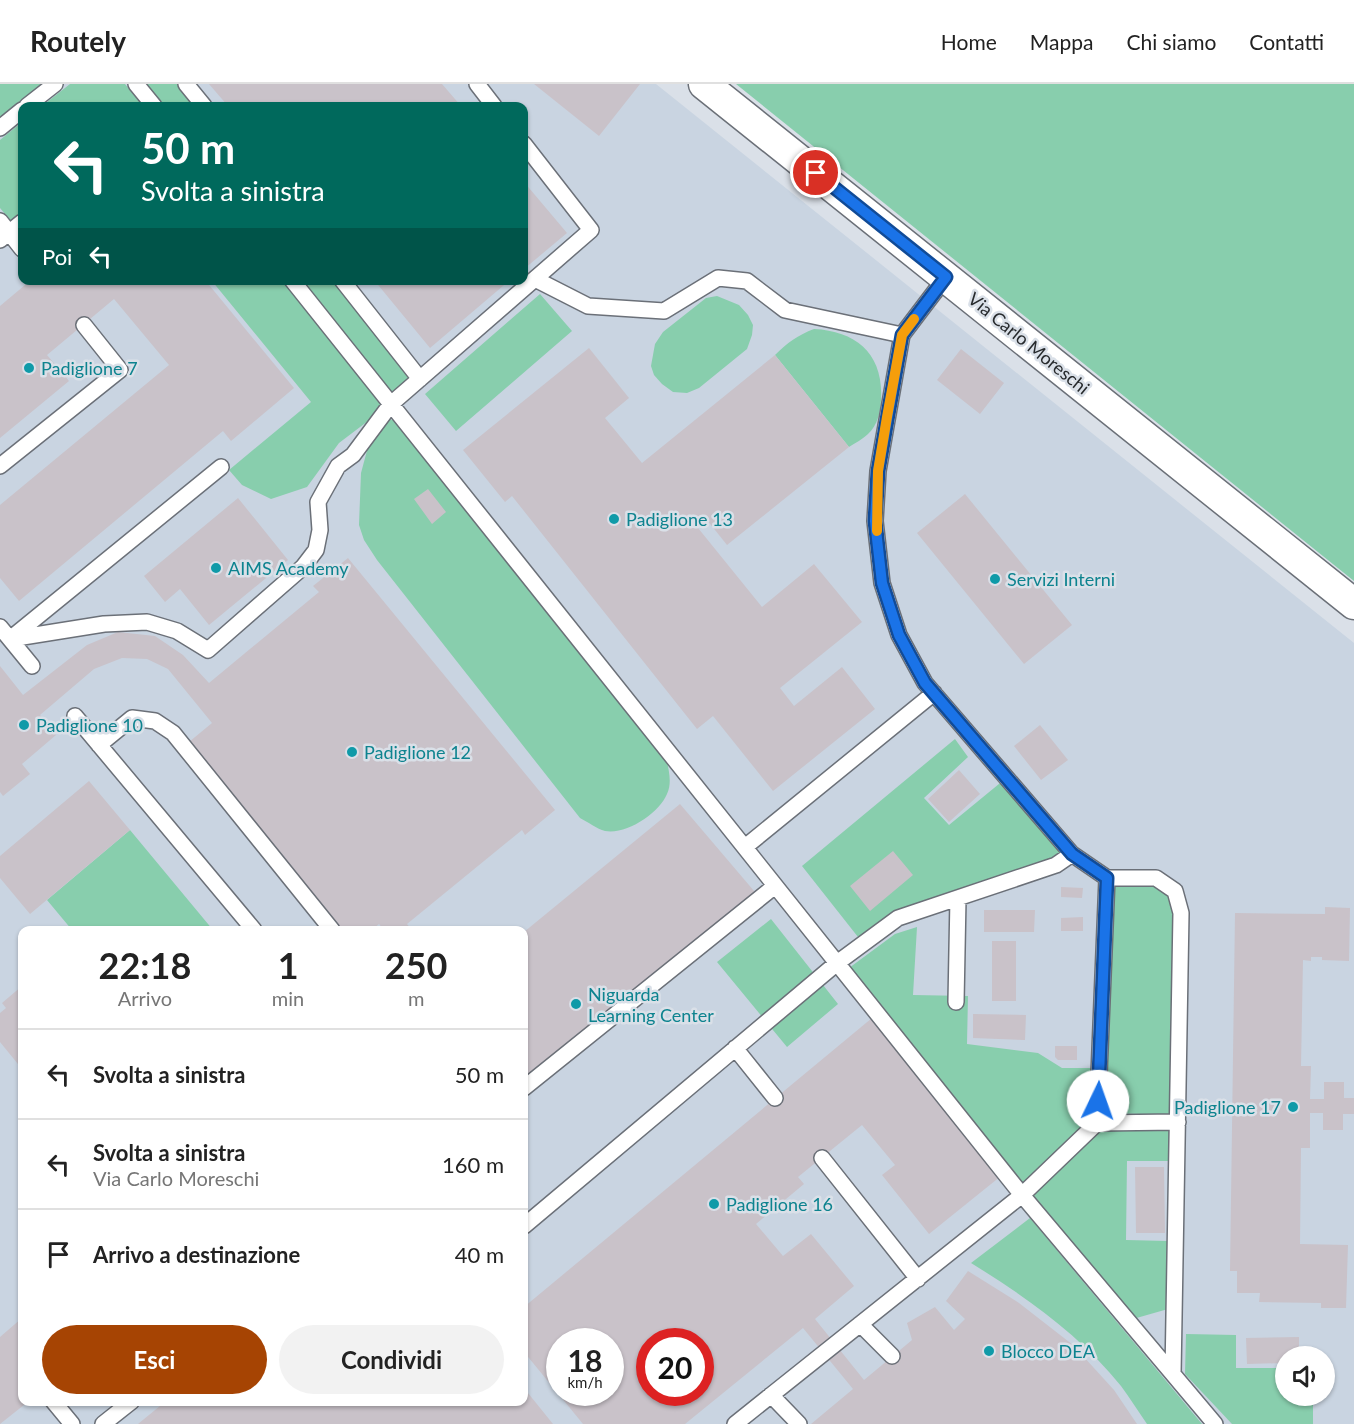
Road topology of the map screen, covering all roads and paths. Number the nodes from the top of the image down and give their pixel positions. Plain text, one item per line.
1 (55, 84) edge
2 (136, 84) edge
3 (186, 84) edge
4 (477, 84) edge
5 (704, 84) edge
6 (32, 102) edge
7 (151, 102) edge
8 (201, 102) edge
9 (491, 102) edge
10 (18, 113) edge
11 (0, 128) edge
12 (528, 149) edge
13 (18, 224) edge
14 (3, 231) edge
15 (18, 245) edge
16 (946, 277) junction
17 (535, 279) junction
18 (296, 285) edge
19 (346, 285) edge
20 (84, 325) dead end
21 (902, 335) junction
22 (420, 379) junction
23 (391, 404) junction
24 (0, 466) edge
25 (221, 467) dead end
26 (1354, 604) edge
27 (5, 633) edge
28 (32, 666) dead end
29 (934, 693) junction
30 (75, 716) dead end
31 (99, 745) junction
32 (745, 847) junction
33 (1072, 854) junction
34 (1107, 878) junction
35 (776, 886) junction
36 (958, 897) junction
37 (251, 926) edge
38 (329, 926) edge
39 (837, 963) junction
40 (956, 1002) dead end
41 (735, 1048) junction
42 (528, 1085) edge
43 (775, 1098) dead end
44 (1178, 1122) junction
45 (1097, 1123) junction
46 (822, 1158) dead end
47 (1022, 1195) junction
48 (528, 1223) edge
49 (918, 1279) junction
50 (860, 1324) junction
51 (892, 1356) dead end
52 (1173, 1374) junction
53 (771, 1395) junction
54 (57, 1406) edge
55 (126, 1406) edge
56 (72, 1424) edge
57 (104, 1424) edge
58 (735, 1424) edge
59 (799, 1424) edge
60 (1215, 1424) edge

1 - 6 lane
2 - 7 lane
3 - 8 lane
4 - 9 lane
5 - 16 street, Via Carlo Moreschi
10 - 11 lane
12 - 17 lane
13 - 14 lane
14 - 15 lane
16 - 21 lane
16 - 26 street, Via Carlo Moreschi
17 - 21 lane
17 - 22 lane
18 - 23 lane
19 - 22 lane
20 - 24 lane
21 - 29 lane
22 - 23 lane
23 - 27 lane
23 - 32 lane
25 - 27 lane
27 - 28 lane
29 - 32 lane
29 - 33 lane
30 - 31 lane
31 - 37 lane
31 - 38 lane
32 - 35 lane
33 - 34 lane
33 - 36 lane
34 - 44 lane
34 - 45 lane
35 - 39 lane
35 - 42 lane
36 - 39 lane
36 - 40 lane
39 - 41 lane
39 - 47 lane
41 - 43 lane
41 - 48 lane
44 - 45 lane
44 - 52 lane
45 - 47 lane
46 - 49 lane
47 - 49 lane
47 - 52 lane
49 - 50 lane
50 - 51 lane
50 - 53 lane
52 - 60 lane
53 - 58 lane
53 - 59 lane
54 - 56 lane
55 - 57 lane

